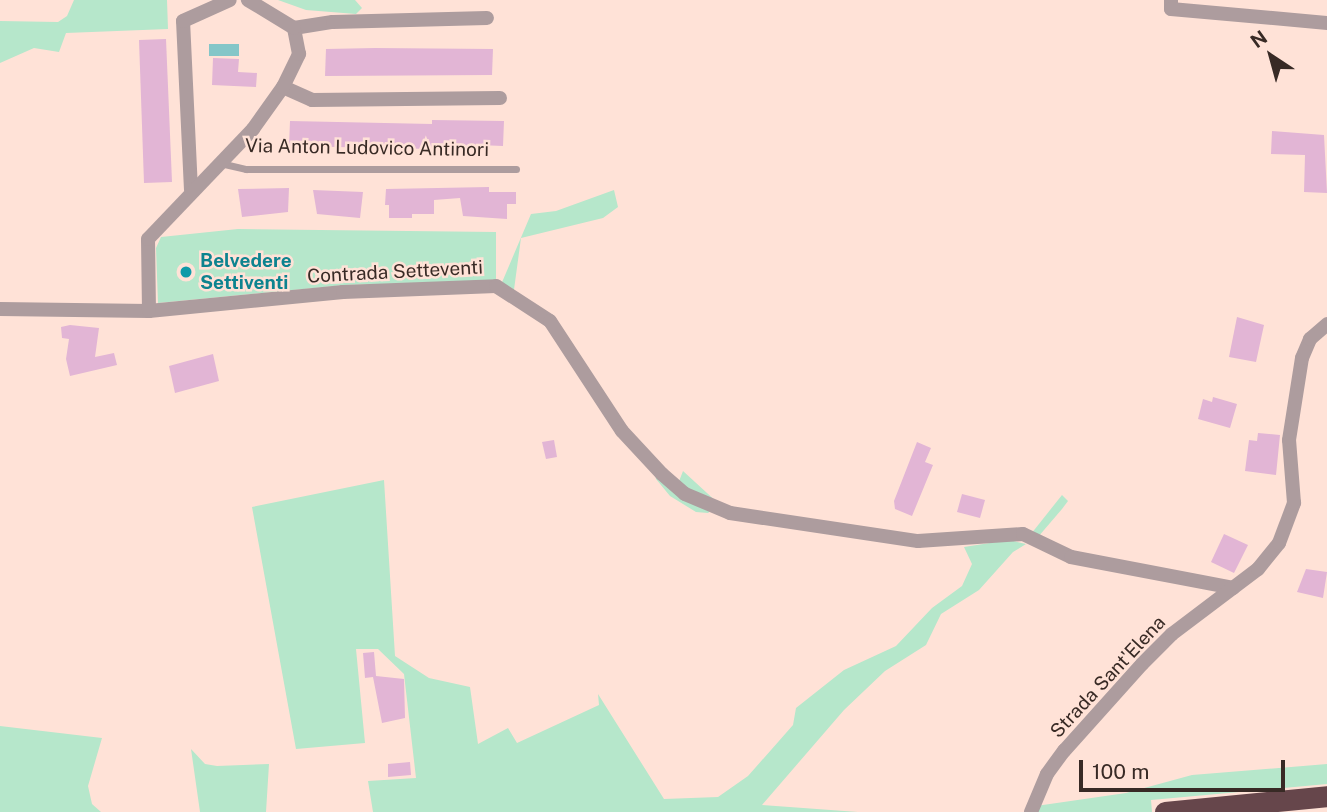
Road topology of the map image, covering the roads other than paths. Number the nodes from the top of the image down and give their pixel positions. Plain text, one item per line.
1 (230, 0) edge
2 (248, 0) edge
3 (1171, 0) edge
4 (487, 18) dead end
5 (1327, 23) edge
6 (294, 28) junction
7 (283, 87) junction
8 (500, 98) dead end
9 (218, 163) junction
10 (516, 169) dead end
11 (191, 190) junction
12 (0, 309) edge
13 (149, 311) junction
14 (1327, 324) edge
15 (1233, 588) junction
16 (1327, 796) edge
17 (1031, 812) edge
18 (1165, 812) edge

1 - 11 street
2 - 6 street
3 - 5 street
4 - 6 street
6 - 7 street, Via Anton Ludovico Antinori
7 - 8 street
7 - 9 street, Via Anton Ludovico Antinori
9 - 10 lane, Via Anton Ludovico Antinori
9 - 11 street, Via Anton Ludovico Antinori
11 - 13 street, Via Anton Ludovico Antinori
12 - 13 street, Contrada Setteventi
13 - 15 street, Contrada Setteventi
14 - 15 street, Strada Sant'Elena
15 - 17 street, Strada Sant'Elena
16 - 18 highway

